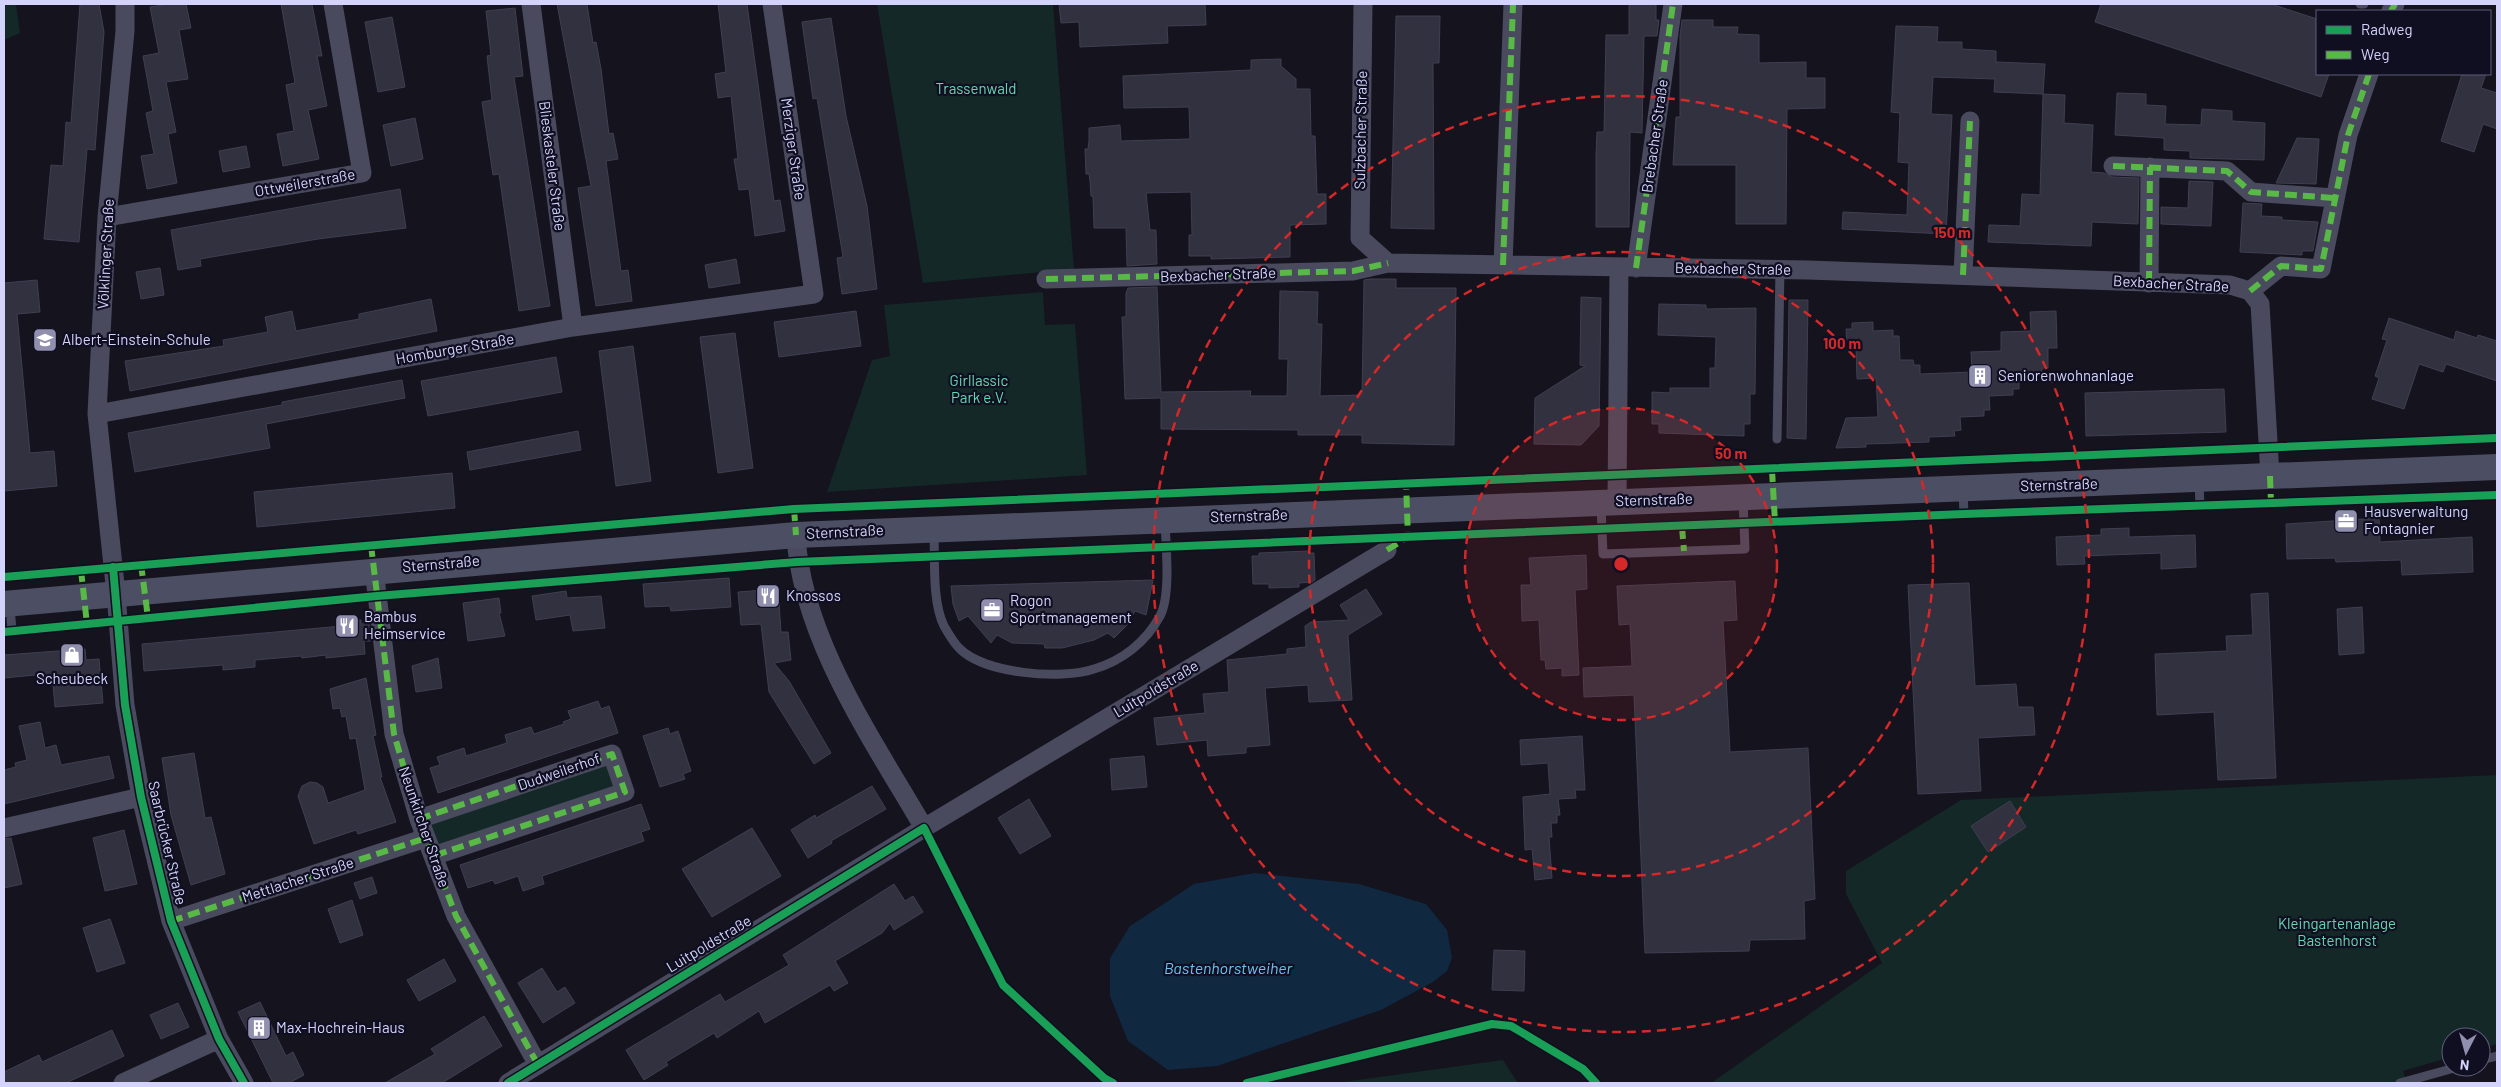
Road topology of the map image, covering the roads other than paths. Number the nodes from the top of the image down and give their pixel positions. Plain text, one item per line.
1 (125, 4) edge
2 (333, 4) edge
3 (531, 4) edge
4 (772, 4) edge
5 (1363, 4) edge
6 (1513, 4) edge
7 (1673, 4) edge
8 (2369, 75) edge
9 (1970, 121) dead end
10 (2113, 166) dead end
11 (2150, 168) junction
12 (2334, 198) junction
13 (107, 217) junction
14 (1388, 263) junction
15 (1503, 265) junction
16 (1628, 268) junction
17 (1780, 269) junction
18 (1963, 275) junction
19 (1046, 279) dead end
20 (2149, 283) junction
21 (2250, 291) junction
22 (814, 294) joint
23 (573, 327) junction
24 (97, 414) junction
25 (1777, 439) dead end
26 (2497, 467) edge
27 (2270, 476) junction
28 (2199, 478) junction
29 (1742, 497) junction
30 (1609, 502) junction
31 (2200, 506) dead end
32 (1165, 519) junction
33 (934, 528) junction
34 (796, 535) junction
35 (1387, 550) dead end
36 (374, 570) junction
37 (116, 594) junction
38 (7, 604) edge
39 (12, 631) dead end
40 (141, 797) junction
41 (418, 820) junction
42 (4, 828) edge
43 (924, 828) junction
44 (426, 838) junction
45 (433, 856) junction
46 (171, 921) junction
47 (219, 1039) junction
48 (1070, 1047) dead end
49 (538, 1064) junction
50 (2441, 1072) edge
51 (124, 1083) edge
52 (244, 1083) edge
53 (508, 1083) edge
54 (2400, 1083) edge

1 - 13 street, Völklinger Straße
2 - 13 street, Ottweilerstraße
3 - 23 street, Blieskasteler Straße
4 - 22 street, Merziger Straße
5 - 14 street, Sulzbacher Straße
6 - 15 street
7 - 16 street, Brebacher Straße
8 - 12 street
9 - 18 street
10 - 11 street
11 - 12 street
11 - 20 street
12 - 21 street
13 - 24 street, Völklinger Straße
14 - 15 street, Bexbacher Straße
14 - 19 street, Bexbacher Straße
15 - 16 street, Bexbacher Straße
16 - 17 street, Bexbacher Straße
16 - 30 street, Brebacher Straße
17 - 18 street, Bexbacher Straße
17 - 25 lane
18 - 20 street, Bexbacher Straße
20 - 21 street, Bexbacher Straße
21 - 27 street, Bexbacher Straße
22 - 23 street, Homburger Straße
23 - 24 street, Homburger Straße
24 - 37 street, Völklinger Straße
26 - 27 main road, Sternstraße
27 - 28 main road, Sternstraße
28 - 29 main road, Sternstraße
28 - 31 lane
29 - 30 main road, Sternstraße
29 - 30 lane
30 - 32 main road, Sternstraße
32 - 33 main road, Sternstraße
32 - 33 lane
33 - 34 main road, Sternstraße
34 - 36 main road, Sternstraße
34 - 43 street
35 - 43 street, Luitpoldstraße
36 - 37 main road, Sternstraße
36 - 41 street, Neunkircher Straße
37 - 38 main road, Sternstraße
37 - 40 street, Saarbrücker Straße
38 - 39 lane
40 - 42 street
40 - 46 street, Saarbrücker Straße
41 - 44 street, Neunkircher Straße
41 - 45 street, Dudweilerhof
43 - 48 lane
43 - 49 street, Luitpoldstraße
44 - 45 street, Neunkircher Straße
44 - 46 street, Mettlacher Straße
45 - 49 street, Neunkircher Straße
46 - 47 street, Saarbrücker Straße
47 - 51 street
47 - 52 street, Saarbrücker Straße
49 - 53 street, Luitpoldstraße
50 - 54 lane

